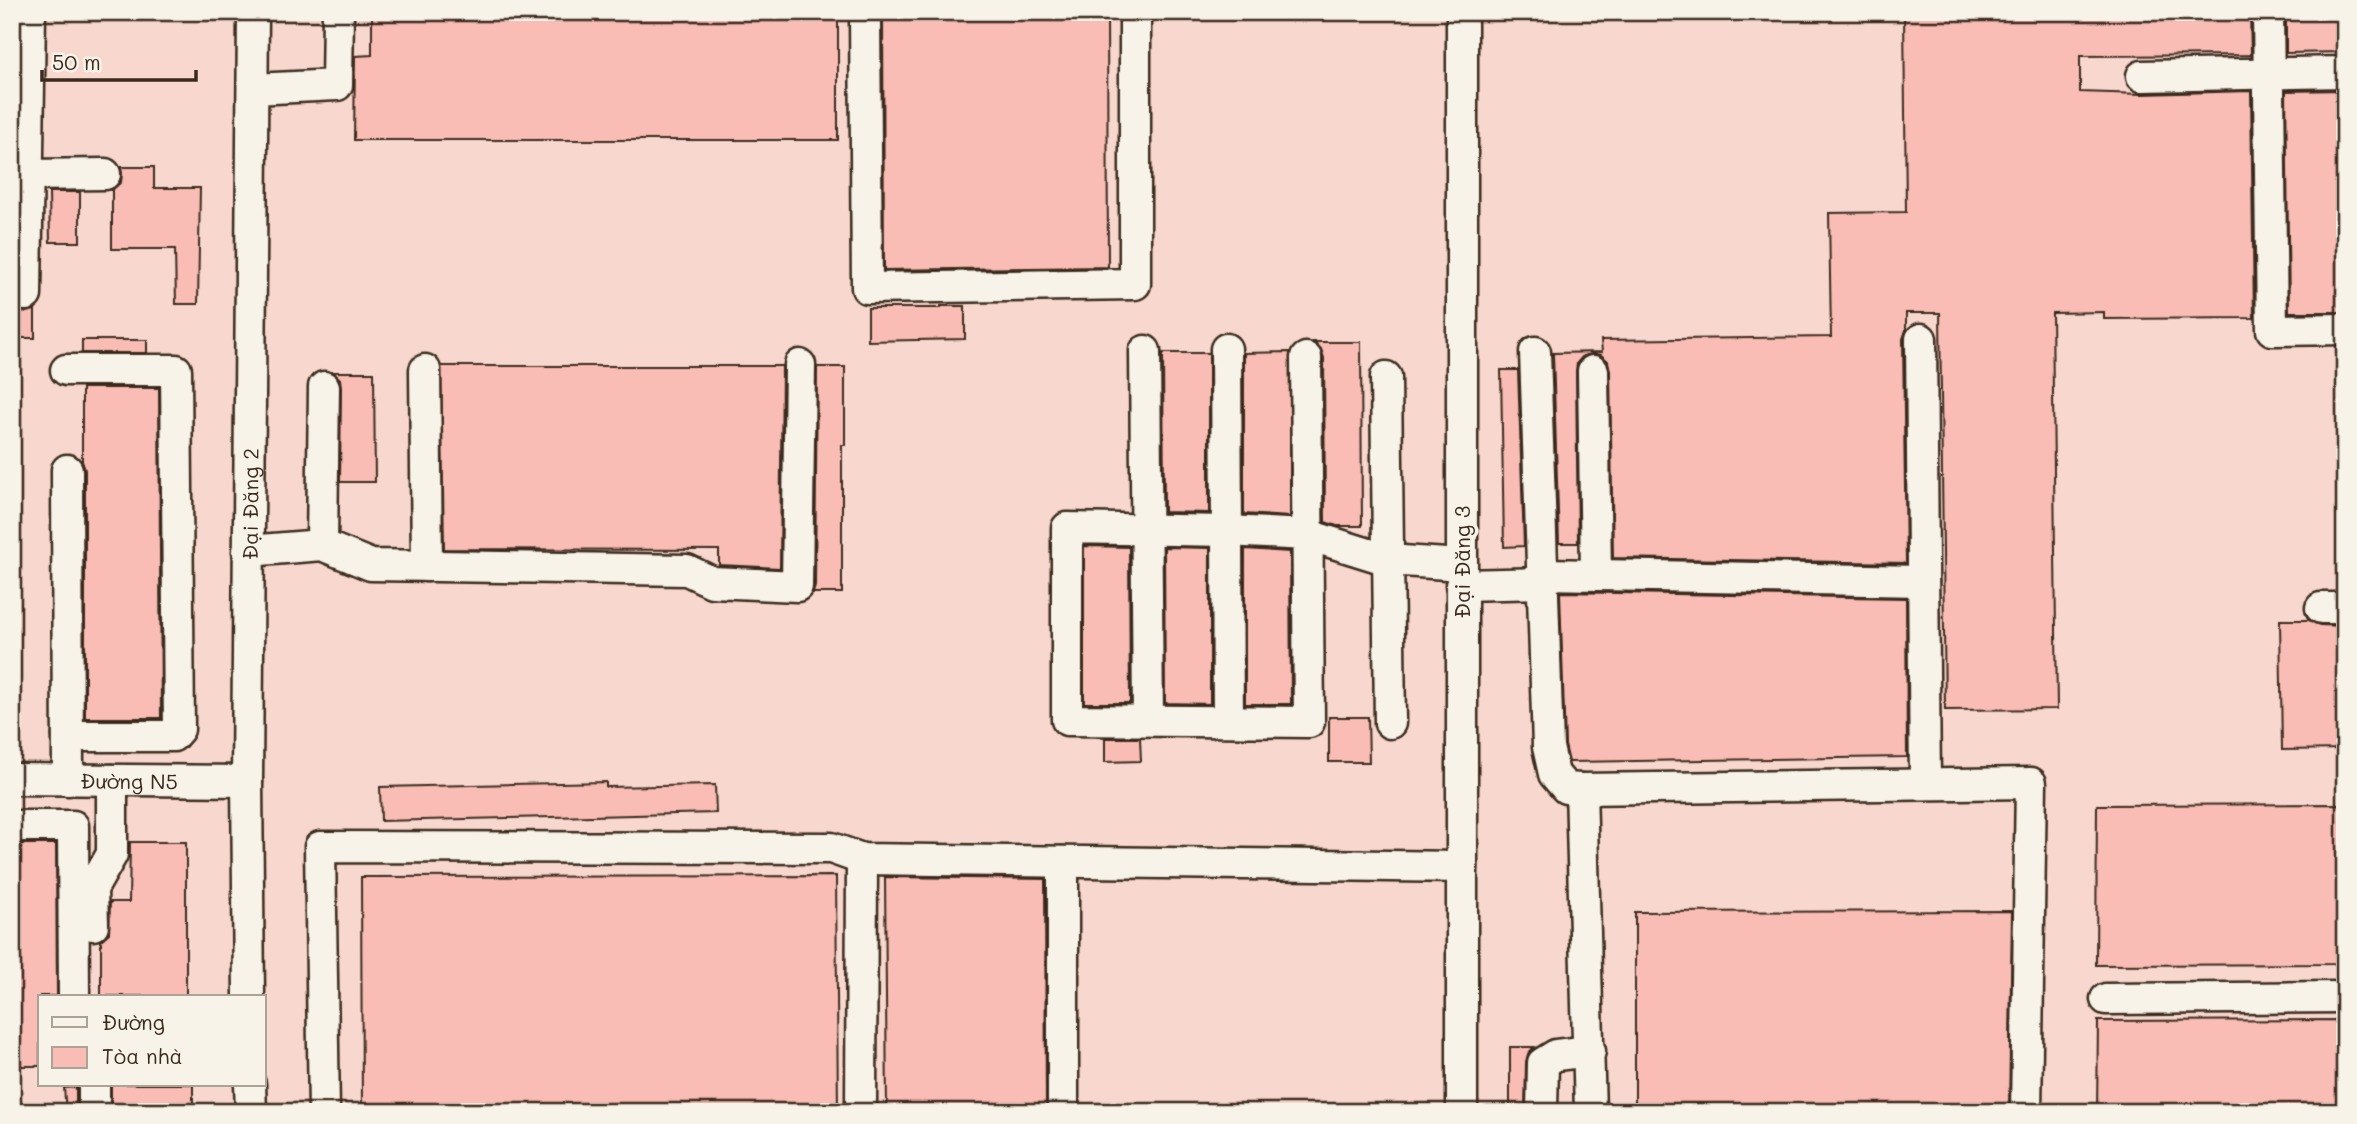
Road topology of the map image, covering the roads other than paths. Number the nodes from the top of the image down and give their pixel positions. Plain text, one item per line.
1 (253, 12) edge
2 (338, 12) edge
3 (865, 12) edge
4 (1135, 12) edge
5 (1462, 12) edge
6 (2268, 12) edge
7 (24, 28) edge
8 (2345, 72) edge
9 (2269, 74) junction
10 (2142, 76) dead end
11 (253, 89) junction
12 (104, 174) dead end
13 (28, 175) junction
14 (26, 295) dead end
15 (2345, 329) edge
16 (1921, 339) dead end
17 (1226, 349) dead end
18 (1145, 351) dead end
19 (1535, 352) dead end
20 (1306, 358) dead end
21 (800, 365) dead end
22 (66, 370) dead end
23 (425, 370) dead end
24 (1593, 371) dead end
25 (1386, 377) dead end
26 (324, 387) dead end
27 (67, 470) dead end
28 (1147, 529) junction
29 (1227, 531) junction
30 (1308, 535) junction
31 (322, 545) junction
32 (248, 551) junction
33 (1388, 560) junction
34 (427, 566) junction
35 (1596, 574) junction
36 (1461, 575) junction
37 (1543, 578) junction
38 (1923, 581) junction
39 (1148, 720) junction
40 (1228, 720) junction
41 (1390, 723) dead end
42 (68, 736) junction
43 (12, 779) edge
44 (68, 780) junction
45 (112, 780) junction
46 (247, 781) junction
47 (1925, 784) junction
48 (1581, 789) junction
49 (12, 826) edge
50 (862, 859) junction
51 (1063, 862) junction
52 (1462, 867) junction
53 (74, 995) edge
54 (93, 995) edge
55 (249, 995) edge
56 (2345, 997) edge
57 (2106, 999) dead end
58 (1590, 1051) junction
59 (94, 1086) edge
60 (250, 1086) edge
61 (94, 1112) edge
62 (251, 1112) edge
63 (324, 1112) edge
64 (861, 1112) edge
65 (1063, 1112) edge
66 (1462, 1112) edge
67 (1542, 1112) edge
68 (1590, 1112) edge
69 (2026, 1112) edge

1 - 11 street, Đại Đăng 2
2 - 11 street
3 - 4 street
5 - 36 street, Đại Đăng 3
6 - 9 street
7 - 13 street
8 - 9 street
9 - 10 street
9 - 15 street
11 - 32 street, Đại Đăng 2
12 - 13 street
13 - 14 street
16 - 38 street
17 - 29 street
18 - 28 street
19 - 37 street
20 - 30 street
21 - 34 street
22 - 42 street
23 - 34 street
24 - 35 street
25 - 33 street
26 - 31 street
27 - 42 street
28 - 29 street
28 - 39 street
28 - 39 street
29 - 30 street
29 - 40 street
30 - 33 street
30 - 40 street
31 - 32 street
31 - 34 street
32 - 46 street, Đại Đăng 2
33 - 36 street
33 - 41 street
35 - 37 street
35 - 38 street
36 - 37 street
36 - 52 street, Đại Đăng 3
37 - 48 street
38 - 47 street
39 - 40 street
42 - 44 street
43 - 44 street, Đường N5
44 - 45 street, Đường N5
45 - 46 street, Đường N5
45 - 54 street
46 - 55 street, Đại Đăng 2
47 - 48 street
47 - 69 street
48 - 58 street
49 - 53 street
50 - 51 street
50 - 63 street
50 - 64 street
51 - 52 street
51 - 65 street
52 - 66 street, Đại Đăng 3
56 - 57 street
58 - 67 street
58 - 68 street
59 - 61 street
60 - 62 street

